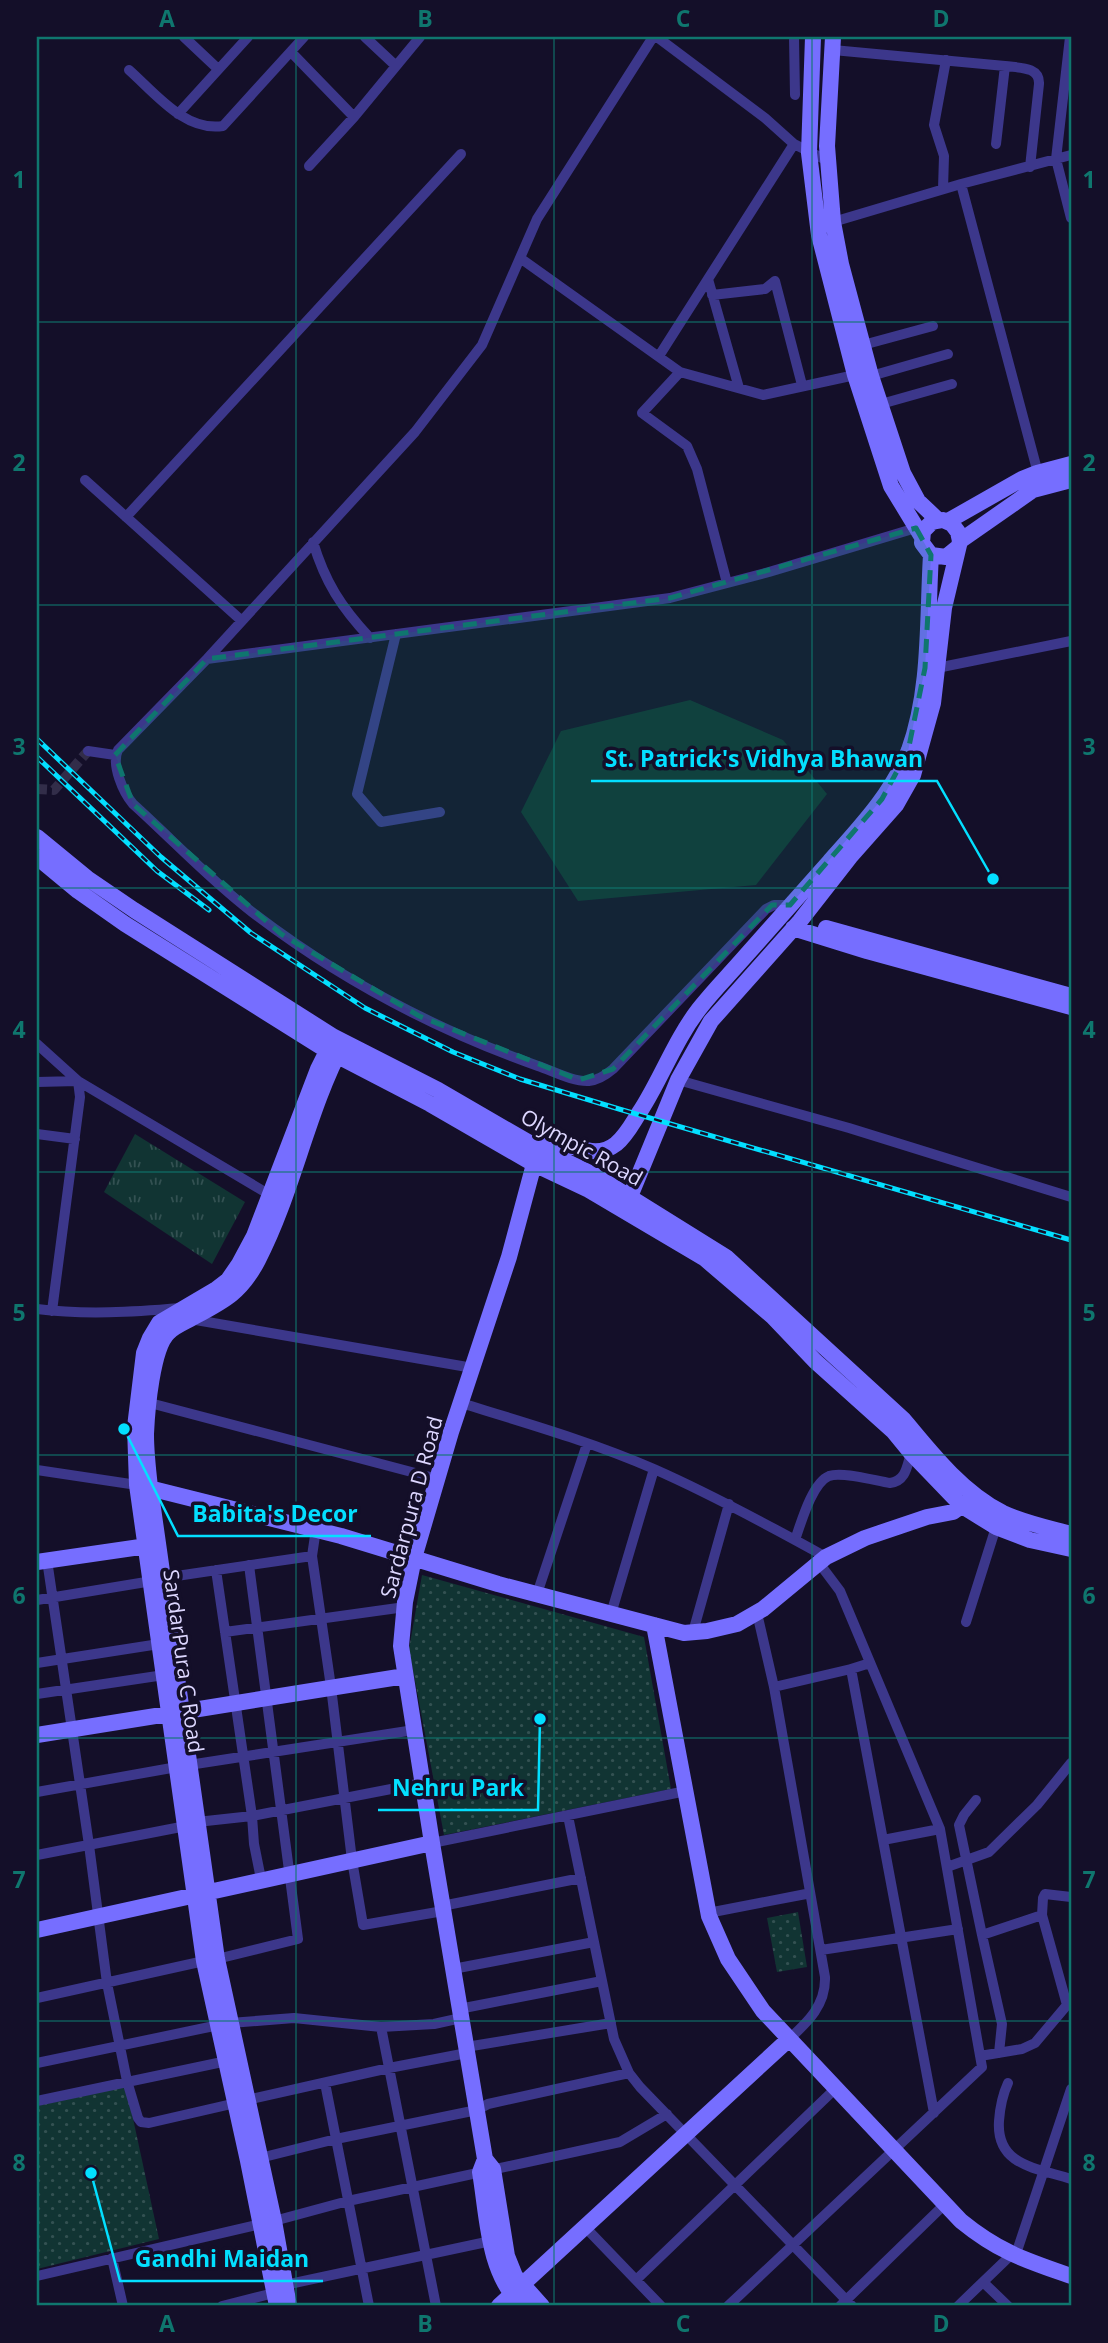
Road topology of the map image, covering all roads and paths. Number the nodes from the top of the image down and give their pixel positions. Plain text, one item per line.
1 (184, 37) edge
2 (248, 37) edge
3 (304, 37) edge
4 (365, 37) edge
5 (420, 37) edge
6 (655, 37) edge
7 (794, 37) edge
8 (813, 37) edge
9 (1070, 37) edge
10 (833, 43) edge
11 (291, 52) junction
12 (1069, 58) edge
13 (946, 60) junction
14 (396, 66) junction
15 (1004, 66) junction
16 (218, 69) junction
17 (129, 70) dead end
18 (1067, 92) edge
19 (795, 95) dead end
20 (178, 114) junction
21 (354, 117) junction
22 (794, 144) junction
23 (996, 144) dead end
24 (809, 153) junction
25 (461, 154) dead end
26 (1071, 155) edge
27 (1056, 159) junction
28 (828, 161) junction
29 (309, 166) dead end
30 (1030, 167) junction
31 (961, 184) junction
32 (943, 189) junction
33 (1071, 218) edge
34 (832, 222) junction
35 (520, 258) junction
36 (708, 279) junction
37 (712, 295) junction
38 (933, 326) dead end
39 (863, 345) junction
40 (948, 354) dead end
41 (659, 356) junction
42 (680, 372) junction
43 (863, 375) junction
44 (952, 384) dead end
45 (802, 385) junction
46 (739, 388) junction
47 (881, 404) junction
48 (1071, 464) edge
49 (85, 480) dead end
50 (1039, 480) junction
51 (1071, 480) edge
52 (126, 517) junction
53 (943, 521) junction
54 (919, 533) junction
55 (313, 542) junction
56 (958, 545) junction
57 (931, 555) junction
58 (727, 583) junction
59 (243, 621) junction
60 (396, 634) junction
61 (370, 638) junction
62 (1071, 641) edge
63 (207, 659) junction
64 (937, 668) junction
65 (88, 751) dead end
66 (116, 755) junction
67 (440, 812) dead end
68 (37, 836) edge
69 (37, 857) edge
70 (801, 902) junction
71 (797, 925) junction
72 (1071, 996) edge
73 (1071, 1007) edge
74 (37, 1044) edge
75 (335, 1046) junction
76 (678, 1080) junction
77 (78, 1081) junction
78 (37, 1082) edge
79 (37, 1134) edge
80 (75, 1139) junction
81 (537, 1156) junction
82 (270, 1195) junction
83 (1071, 1197) edge
84 (627, 1203) junction
85 (707, 1252) junction
86 (37, 1309) edge
87 (52, 1311) junction
88 (187, 1314) junction
89 (473, 1368) junction
90 (150, 1403) junction
91 (461, 1403) junction
92 (587, 1444) junction
93 (911, 1453) junction
94 (654, 1469) junction
95 (37, 1470) edge
96 (438, 1479) junction
97 (143, 1486) junction
98 (968, 1501) junction
99 (729, 1504) junction
100 (996, 1527) junction
101 (316, 1529) junction
102 (1071, 1534) edge
103 (795, 1540) junction
104 (147, 1546) junction
105 (1071, 1549) edge
106 (312, 1556) junction
107 (414, 1558) junction
108 (823, 1560) junction
109 (42, 1561) edge
110 (249, 1565) junction
111 (216, 1570) junction
112 (157, 1579) junction
113 (537, 1594) junction
114 (52, 1598) junction
115 (37, 1600) edge
116 (405, 1607) junction
117 (757, 1613) junction
118 (611, 1614) junction
119 (321, 1618) junction
120 (966, 1622) dead end
121 (654, 1625) junction
122 (258, 1628) junction
123 (225, 1632) junction
124 (693, 1632) junction
125 (159, 1644) junction
126 (62, 1660) junction
127 (37, 1662) edge
128 (870, 1663) junction
129 (851, 1670) junction
130 (164, 1675) junction
131 (405, 1676) junction
132 (775, 1686) junction
133 (331, 1687) junction
134 (66, 1689) junction
135 (37, 1693) edge
136 (268, 1697) junction
137 (236, 1702) junction
138 (176, 1712) junction
139 (73, 1729) junction
140 (414, 1730) junction
141 (37, 1735) edge
142 (338, 1741) junction
143 (275, 1752) junction
144 (243, 1757) junction
145 (1071, 1763) edge
146 (183, 1766) junction
147 (80, 1783) junction
148 (422, 1783) junction
149 (686, 1791) junction
150 (37, 1792) edge
151 (345, 1796) junction
152 (976, 1800) dead end
153 (282, 1809) junction
154 (252, 1816) junction
155 (568, 1816) junction
156 (191, 1824) junction
157 (940, 1829) junction
158 (883, 1840) junction
159 (432, 1843) junction
160 (89, 1844) junction
161 (37, 1855) edge
162 (352, 1860) junction
163 (967, 1861) junction
164 (947, 1867) junction
165 (290, 1873) junction
166 (581, 1878) junction
167 (261, 1879) junction
168 (202, 1893) junction
169 (806, 1894) dead end
170 (1071, 1898) edge
171 (443, 1908) junction
172 (708, 1913) junction
173 (1042, 1915) junction
174 (99, 1916) junction
175 (958, 1929) junction
176 (37, 1930) edge
177 (982, 1935) junction
178 (902, 1938) junction
179 (594, 1942) junction
180 (821, 1950) junction
181 (210, 1960) junction
182 (453, 1969) junction
183 (602, 1981) junction
184 (107, 1983) junction
185 (37, 1998) edge
186 (1069, 2007) edge
187 (460, 2013) junction
188 (611, 2023) junction
189 (225, 2024) junction
190 (381, 2027) junction
191 (788, 2040) junction
192 (120, 2044) junction
193 (467, 2050) junction
194 (999, 2053) junction
195 (980, 2056) junction
196 (227, 2061) junction
197 (37, 2063) edge
198 (389, 2068) junction
199 (629, 2073) junction
200 (127, 2081) junction
201 (325, 2082) junction
202 (1008, 2083) dead end
203 (835, 2090) junction
204 (1071, 2091) edge
205 (241, 2101) junction
206 (37, 2102) edge
207 (477, 2110) junction
208 (934, 2113) junction
209 (667, 2114) junction
210 (400, 2125) junction
211 (685, 2135) junction
212 (336, 2139) junction
213 (894, 2151) junction
214 (260, 2158) junction
215 (486, 2167) junction
216 (1044, 2170) junction
217 (1071, 2179) edge
218 (734, 2185) junction
219 (412, 2187) junction
220 (348, 2201) junction
221 (945, 2204) junction
222 (268, 2222) junction
223 (585, 2227) junction
224 (491, 2241) junction
225 (794, 2245) junction
226 (426, 2255) junction
227 (1013, 2256) junction
228 (112, 2259) junction
229 (362, 2269) junction
230 (37, 2276) edge
231 (1071, 2276) edge
232 (636, 2280) junction
233 (983, 2282) junction
234 (278, 2295) edge
235 (513, 2298) edge
236 (846, 2304) edge
237 (123, 2306) edge
238 (222, 2306) edge
239 (289, 2306) edge
240 (369, 2306) edge
241 (436, 2306) edge
242 (542, 2306) edge
243 (661, 2306) edge
244 (728, 2306) edge
245 (958, 2306) edge
246 (1008, 2306) edge

1 - 16 street
2 - 16 street
3 - 11 street
4 - 14 street
5 - 14 street
6 - 22 street
6 - 35 street
7 - 19 street
8 - 24 street
9 - 12 street
10 - 13 street
10 - 28 street
11 - 20 street
11 - 21 street
12 - 18 street
13 - 15 street
13 - 32 street
14 - 21 street
15 - 23 street
15 - 30 street
16 - 20 street
17 - 20 street
18 - 27 street
21 - 29 street
22 - 24 street
22 - 36 street
24 - 28 street
24 - 43 street
25 - 52 street
26 - 27 street
27 - 30 street
27 - 33 street
28 - 34 street
30 - 31 street
31 - 32 street
31 - 50 street
32 - 34 street
34 - 39 street
35 - 41 street
35 - 55 street
36 - 37 street
36 - 41 street
37 - 45 street
37 - 46 street
38 - 39 street
39 - 43 street
40 - 43 street
41 - 42 street
42 - 46 street
42 - 58 street
43 - 45 street
43 - 47 street
43 - 54 street
44 - 47 street
45 - 46 street
47 - 53 street
48 - 50 street
49 - 52 street
50 - 51 street
50 - 53 street
50 - 56 street
52 - 59 street
53 - 54 street
53 - 56 street
54 - 57 street
54 - 58 street
55 - 59 street
55 - 61 street
56 - 57 street
56 - 64 street
57 - 70 street
58 - 60 street
59 - 63 street
60 - 61 street
60 - 67 street
61 - 63 street
62 - 64 street
63 - 66 street
64 - 70 street
65 - 66 street
66 - 70 street
68 - 75 street, Olympic Road
69 - 75 street, Olympic Road
70 - 71 street
70 - 81 street
71 - 72 street
71 - 73 street
71 - 76 street
74 - 77 street
75 - 81 street, Olympic Road
75 - 82 street, SardarPura C Road
75 - 88 street, SardarPura C Road
76 - 83 street
76 - 84 street
77 - 78 street
77 - 80 street
77 - 82 street
79 - 80 street
80 - 87 street
81 - 84 street, Olympic Road
81 - 89 street, Sardarpura D Road
82 - 88 street, SardarPura C Road
84 - 85 street, Olympic Road
85 - 93 street, Olympic Road
85 - 98 street, Olympic Road
86 - 87 street
87 - 88 street
88 - 89 street
88 - 90 street, SardarPura C Road
88 - 97 street, SardarPura C Road
89 - 91 street, Sardarpura D Road
90 - 96 street
90 - 97 street, SardarPura C Road
91 - 92 street
91 - 96 street, Sardarpura D Road
92 - 94 street
92 - 113 street
93 - 98 street, Olympic Road
93 - 103 street
94 - 99 street
94 - 118 street
95 - 97 street
96 - 107 street, Sardarpura D Road
97 - 101 street
97 - 104 street, SardarPura C Road
97 - 112 street, SardarPura C Road
98 - 100 street, Olympic Road
98 - 102 street, Olympic Road
98 - 108 street
99 - 103 street
99 - 124 street
100 - 105 street, Olympic Road
100 - 120 street
101 - 106 street
101 - 107 street
103 - 108 street
104 - 109 street
104 - 112 street, SardarPura C Road
106 - 110 street
106 - 119 street
107 - 113 street
107 - 116 street, Sardarpura D Road
108 - 117 street
108 - 128 street
109 - 114 street
110 - 111 street
110 - 122 street
111 - 112 street
111 - 123 street
112 - 114 street
112 - 125 street, SardarPura C Road
112 - 138 street, SardarPura C Road
113 - 118 street
114 - 115 street
114 - 126 street
116 - 119 street
116 - 131 street, Sardarpura D Road
117 - 124 street
117 - 132 street
118 - 121 street
119 - 122 street
119 - 133 street
121 - 124 street
121 - 149 street
122 - 123 street
122 - 136 street
123 - 137 street
125 - 126 street
125 - 130 street, SardarPura C Road
126 - 127 street
126 - 134 street
128 - 129 street
128 - 157 street
129 - 132 street
129 - 158 street
130 - 134 street
130 - 138 street, SardarPura C Road
131 - 133 street
131 - 140 street, Sardarpura D Road
132 - 180 street
133 - 136 street
133 - 142 street
134 - 135 street
134 - 139 street
136 - 137 street
136 - 143 street
137 - 138 street
137 - 144 street
138 - 139 street
138 - 146 street, SardarPura C Road
139 - 141 street
139 - 147 street
140 - 142 street
140 - 148 street, Sardarpura D Road
142 - 143 street
142 - 151 street
143 - 144 street
143 - 153 street
144 - 146 street
144 - 154 street
145 - 163 street
146 - 147 street
146 - 156 street, SardarPura C Road
147 - 150 street
147 - 160 street
148 - 151 street
148 - 159 street, Sardarpura D Road
149 - 155 street
149 - 172 street
151 - 153 street
151 - 162 street
152 - 163 street
153 - 154 street
153 - 165 street
154 - 156 street
154 - 167 street
155 - 159 street
155 - 166 street
156 - 160 street
156 - 168 street, SardarPura C Road
157 - 158 street
157 - 164 street
158 - 178 street
159 - 162 street
159 - 171 street, Sardarpura D Road
160 - 161 street
160 - 174 street
162 - 165 street
162 - 171 street
163 - 164 street
163 - 177 street
164 - 175 street
165 - 167 street
165 - 181 street
166 - 171 street
166 - 179 street
167 - 168 street
168 - 174 street
168 - 181 street, SardarPura C Road
169 - 172 street
170 - 173 street
171 - 182 street, Sardarpura D Road
172 - 191 street
173 - 177 street
173 - 186 street
174 - 176 street
174 - 184 street
175 - 178 street
175 - 195 street
177 - 194 street
178 - 180 street
178 - 208 street
179 - 182 street
179 - 183 street
180 - 191 street
181 - 184 street
181 - 189 street, SardarPura C Road
182 - 187 street, Sardarpura D Road
183 - 187 street
183 - 188 street
184 - 185 street
184 - 192 street
186 - 194 street
187 - 190 street
187 - 193 street, Sardarpura D Road
188 - 193 street
188 - 199 street
189 - 190 street
189 - 192 street
189 - 196 street, SardarPura C Road
189 - 205 street, SardarPura C Road
190 - 198 street
191 - 203 street
191 - 211 street
192 - 197 street
192 - 200 street
193 - 198 street
193 - 207 street, Sardarpura D Road
194 - 195 street
195 - 208 street
196 - 200 street
196 - 205 street, SardarPura C Road
198 - 201 street
198 - 210 street
199 - 207 street
199 - 209 street
200 - 205 street
200 - 206 street
201 - 205 street
201 - 212 street
202 - 216 street
203 - 213 street
203 - 218 street
204 - 216 street
205 - 214 street, SardarPura C Road
205 - 222 street, SardarPura C Road
207 - 210 street
207 - 215 street, Sardarpura D Road
208 - 213 street
209 - 211 street
209 - 215 street
210 - 212 street
210 - 219 street
211 - 218 street
211 - 223 street
212 - 214 street
212 - 220 street
213 - 221 street
213 - 225 street
214 - 222 street, SardarPura C Road
215 - 219 street
215 - 224 street, Sardarpura D Road
215 - 235 street, Sardarpura D Road
216 - 217 street
216 - 227 street
218 - 225 street
218 - 232 street
219 - 220 street
219 - 226 street
220 - 222 street
220 - 229 street
221 - 227 street
221 - 236 street
222 - 228 street
222 - 234 street, SardarPura C Road
223 - 232 street
223 - 235 street
224 - 226 street
224 - 235 street, Sardarpura D Road
225 - 236 street
225 - 244 street
226 - 229 street
226 - 241 street
227 - 231 street
227 - 233 street
228 - 230 street
228 - 237 street
229 - 234 street
229 - 240 street
232 - 243 street
233 - 245 street
233 - 246 street
234 - 238 street
234 - 239 street, SardarPura C Road
235 - 242 street, Sardarpura D Road

